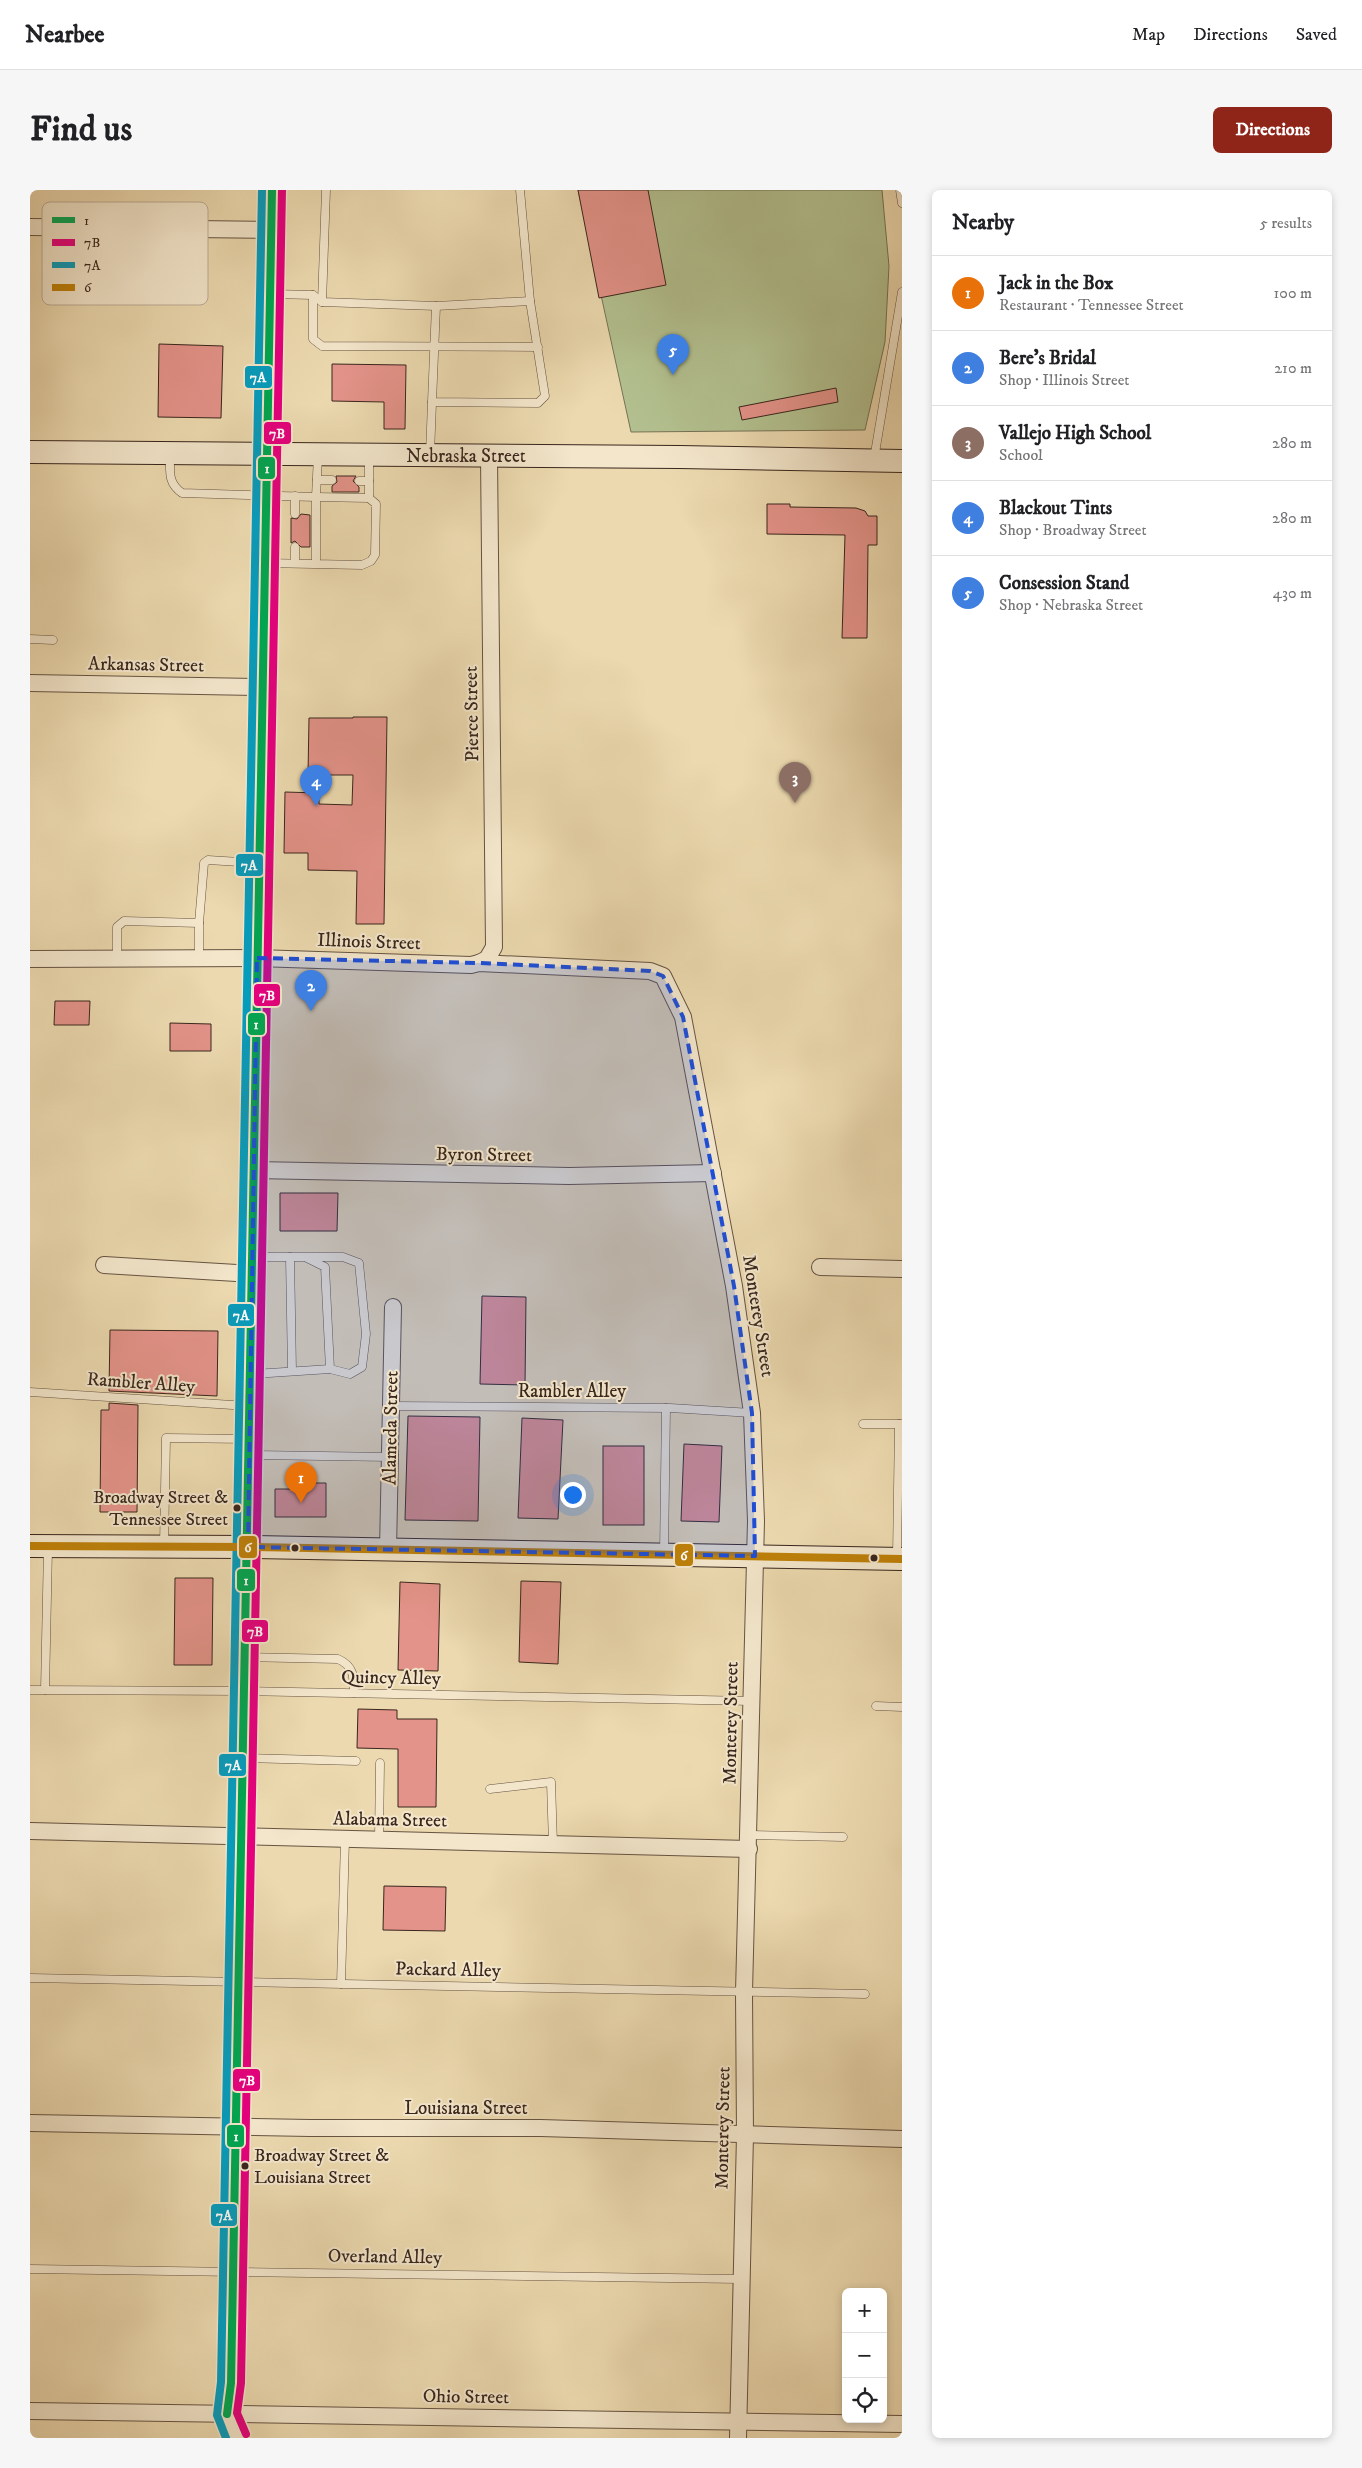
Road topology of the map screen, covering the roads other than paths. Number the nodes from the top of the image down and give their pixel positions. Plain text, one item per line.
1 (272, 190) edge
2 (326, 190) edge
3 (520, 190) edge
4 (900, 190) edge
5 (902, 203) edge
6 (208, 229) edge
7 (271, 230) junction
8 (902, 292) edge
9 (269, 294) junction
10 (312, 295) junction
11 (530, 301) junction
12 (322, 302) junction
13 (436, 306) junction
14 (434, 348) junction
15 (538, 348) junction
16 (432, 402) junction
17 (30, 452) edge
18 (170, 454) junction
19 (266, 456) junction
20 (318, 456) junction
21 (369, 456) junction
22 (430, 456) junction
23 (489, 457) junction
24 (874, 461) junction
25 (902, 461) edge
26 (317, 480) junction
27 (332, 480) dead end
28 (359, 480) dead end
29 (370, 480) junction
30 (265, 495) junction
31 (295, 496) junction
32 (316, 497) junction
33 (370, 498) junction
34 (295, 514) dead end
35 (295, 547) dead end
36 (263, 563) junction
37 (295, 563) junction
38 (316, 564) junction
39 (30, 639) edge
40 (53, 640) dead end
41 (30, 684) edge
42 (261, 688) junction
43 (259, 863) junction
44 (199, 923) junction
45 (30, 958) edge
46 (116, 958) junction
47 (199, 958) junction
48 (257, 958) junction
49 (478, 963) junction
50 (682, 1015) joint
51 (254, 1170) junction
52 (713, 1173) junction
53 (290, 1257) junction
54 (305, 1257) junction
55 (104, 1265) dead end
56 (253, 1266) junction
57 (820, 1267) dead end
58 (902, 1268) edge
59 (393, 1307) dead end
60 (330, 1369) junction
61 (292, 1372) junction
62 (251, 1374) junction
63 (30, 1392) edge
64 (250, 1406) junction
65 (391, 1406) junction
66 (666, 1408) junction
67 (752, 1413) junction
68 (863, 1424) dead end
69 (901, 1424) edge
70 (250, 1447) junction
71 (390, 1457) junction
72 (39, 1546) edge
73 (164, 1547) junction
74 (248, 1548) junction
75 (388, 1550) junction
76 (664, 1555) junction
77 (755, 1556) junction
78 (899, 1559) edge
79 (246, 1657) junction
80 (30, 1690) edge
81 (45, 1690) junction
82 (245, 1691) junction
83 (354, 1693) junction
84 (752, 1701) junction
85 (876, 1706) dead end
86 (902, 1707) edge
87 (243, 1758) junction
88 (356, 1761) dead end
89 (380, 1762) dead end
90 (490, 1788) dead end
91 (30, 1831) edge
92 (243, 1836) junction
93 (843, 1837) dead end
94 (345, 1839) junction
95 (379, 1840) junction
96 (749, 1842) junction
97 (553, 1844) junction
98 (30, 1978) edge
99 (240, 1982) junction
100 (341, 1984) junction
101 (744, 1992) junction
102 (864, 1994) dead end
103 (30, 2123) edge
104 (237, 2126) junction
105 (745, 2135) junction
106 (902, 2139) edge
107 (30, 2269) edge
108 (234, 2272) junction
109 (740, 2279) junction
110 (30, 2411) edge
111 (227, 2414) junction
112 (738, 2421) junction
113 (902, 2424) edge
114 (227, 2438) edge
115 (238, 2438) edge
116 (738, 2438) edge

1 - 7 main road
2 - 12 lane
3 - 11 lane
4 - 5 lane
6 - 7 street
7 - 9 main road
8 - 24 lane
9 - 10 lane
9 - 19 main road
10 - 12 lane
10 - 14 lane
11 - 13 lane
11 - 15 lane
12 - 13 lane
13 - 14 lane
14 - 15 lane
14 - 16 lane
15 - 16 lane
16 - 22 lane
17 - 18 main road, Nebraska Street
18 - 19 main road, Nebraska Street
18 - 30 lane
19 - 20 main road, Nebraska Street
19 - 30 main road
20 - 21 main road, Nebraska Street
20 - 26 lane
21 - 22 main road, Nebraska Street
21 - 29 lane
22 - 23 main road, Nebraska Street
23 - 24 main road, Nebraska Street
23 - 49 street, Pierce Street
24 - 25 main road, Nebraska Street
26 - 27 lane
26 - 32 lane
28 - 29 lane
29 - 33 lane
30 - 31 lane
30 - 36 main road
31 - 32 lane
31 - 34 lane
32 - 33 lane
32 - 38 lane
33 - 38 lane
35 - 37 lane
36 - 37 lane
36 - 42 main road
37 - 38 lane
39 - 40 lane
41 - 42 street, Arkansas Street
42 - 43 main road
43 - 44 lane
43 - 48 main road
44 - 46 lane
44 - 47 lane
45 - 46 street, Illinois Street
46 - 47 street, Illinois Street
47 - 48 street, Illinois Street
48 - 49 street, Illinois Street
48 - 51 main road
49 - 50 street, Illinois Street
50 - 52 street, Monterey Street
51 - 52 street, Byron Street
51 - 56 main road
52 - 67 street, Monterey Street
53 - 54 lane
53 - 56 lane
53 - 61 lane
54 - 60 lane
54 - 60 lane
55 - 56 street
56 - 62 main road
57 - 58 street
59 - 65 street, Alameda Street
60 - 61 lane
61 - 62 lane
62 - 64 main road
63 - 64 lane, Rambler Alley
64 - 70 main road
65 - 66 lane, Rambler Alley
65 - 71 street, Alameda Street
66 - 67 lane, Rambler Alley
66 - 76 lane
67 - 77 street, Monterey Street
68 - 69 lane
69 - 78 lane
70 - 71 lane
70 - 73 lane
70 - 74 main road
71 - 75 street, Alameda Street
72 - 73 main road
72 - 81 lane
73 - 74 main road
74 - 75 main road
74 - 79 main road
75 - 76 main road
76 - 77 main road
77 - 78 main road
77 - 84 street, Monterey Street
79 - 82 main road
79 - 83 lane
80 - 81 lane, Quincy Alley
81 - 82 lane, Quincy Alley
82 - 83 lane, Quincy Alley
82 - 87 main road
83 - 84 lane, Quincy Alley
84 - 96 street, Monterey Street
85 - 86 lane
87 - 88 lane
87 - 92 main road
89 - 95 lane
90 - 97 lane
91 - 92 street, Alabama Street
92 - 94 street, Alabama Street
92 - 99 main road
93 - 96 lane
94 - 95 street, Alabama Street
94 - 100 lane
95 - 97 street, Alabama Street
96 - 97 street, Alabama Street
96 - 101 street, Monterey Street
98 - 99 lane, Packard Alley
99 - 100 lane, Packard Alley
99 - 104 main road
100 - 101 lane, Packard Alley
101 - 102 lane, Packard Alley
101 - 105 street, Monterey Street
103 - 104 street, Louisiana Street
104 - 105 street, Louisiana Street
104 - 108 main road
105 - 106 street, Louisiana Street
105 - 109 street, Monterey Street
107 - 108 lane, Overland Alley
108 - 109 lane, Overland Alley
108 - 111 main road
109 - 112 street, Monterey Street
110 - 111 street, Ohio Street
111 - 112 street, Ohio Street
111 - 114 street
111 - 115 main road
112 - 113 street, Ohio Street
112 - 116 street, Monterey Street

